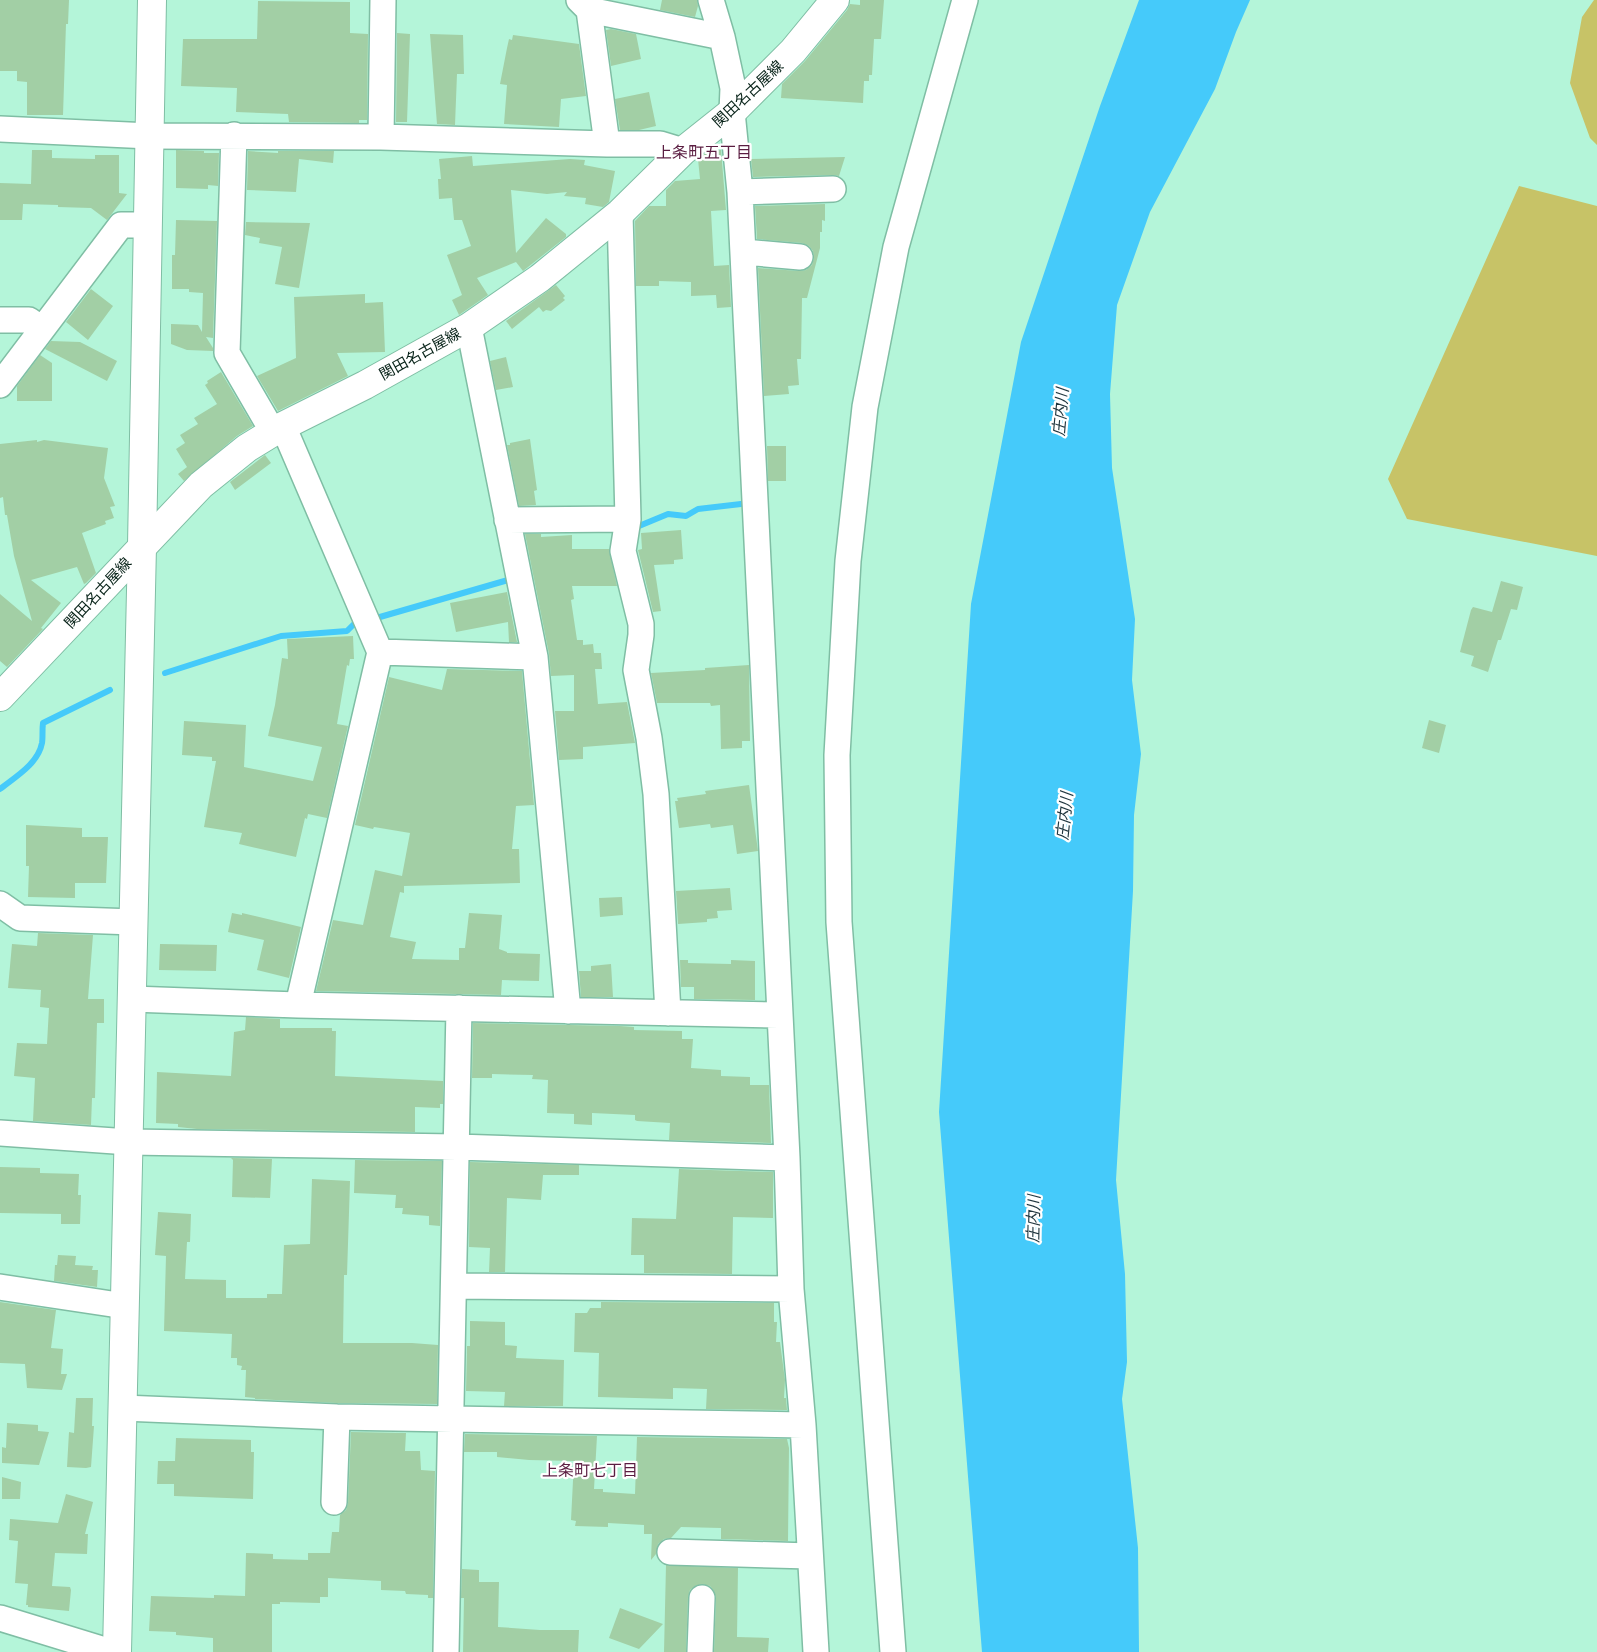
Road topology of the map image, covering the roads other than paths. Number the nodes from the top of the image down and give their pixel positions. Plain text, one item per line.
1 (152, 0) edge
2 (383, 0) edge
3 (711, 0) edge
4 (835, 0) edge
5 (965, 0) edge
6 (584, 5) edge
7 (722, 37) junction
8 (732, 112) junction
9 (0, 129) edge
10 (150, 136) junction
11 (234, 136) junction
12 (381, 137) junction
13 (608, 144) junction
14 (683, 151) junction
15 (833, 189) dead end
16 (740, 192) junction
17 (620, 213) junction
18 (148, 225) junction
19 (744, 252) junction
20 (800, 257) dead end
21 (0, 320) edge
22 (470, 327) junction
23 (42, 329) junction
24 (0, 385) edge
25 (278, 429) junction
26 (628, 519) junction
27 (507, 520) junction
28 (142, 546) junction
29 (380, 652) junction
30 (535, 657) junction
31 (3, 686) edge
32 (0, 904) edge
33 (134, 922) junction
34 (132, 999) junction
35 (298, 1005) junction
36 (459, 1008) junction
37 (568, 1011) junction
38 (668, 1013) junction
39 (779, 1015) junction
40 (0, 1133) edge
41 (129, 1142) junction
42 (457, 1147) junction
43 (787, 1158) junction
44 (455, 1286) junction
45 (0, 1287) edge
46 (791, 1289) junction
47 (125, 1306) junction
48 (123, 1408) junction
49 (337, 1417) junction
50 (451, 1419) junction
51 (803, 1425) junction
52 (334, 1502) dead end
53 (670, 1552) dead end
54 (810, 1556) junction
55 (702, 1598) dead end
56 (0, 1618) edge
57 (111, 1652) edge
58 (117, 1652) edge
59 (446, 1652) edge
60 (700, 1652) edge
61 (816, 1652) edge
62 (892, 1652) edge

1 - 10 street
2 - 12 street
3 - 7 street
4 - 8 street, 関田名古屋線
5 - 62 street
6 - 7 street
6 - 13 street
7 - 8 street
8 - 14 street, 関田名古屋線
8 - 16 street
9 - 10 street
10 - 11 street
10 - 18 street
11 - 12 street
11 - 25 street
12 - 13 street
13 - 14 street
14 - 17 street, 関田名古屋線
15 - 16 street
16 - 19 street
17 - 22 street, 関田名古屋線
17 - 26 street
18 - 23 street
18 - 28 street
19 - 20 street
19 - 39 street
21 - 23 street
22 - 25 street, 関田名古屋線
22 - 27 street
23 - 24 street
25 - 28 street, 関田名古屋線
25 - 29 street
26 - 27 street
26 - 38 street
27 - 30 street
28 - 31 street, 関田名古屋線
28 - 33 street
29 - 30 street
29 - 35 street
30 - 37 street
32 - 33 street
33 - 34 street
34 - 35 street
34 - 41 street
35 - 36 street
36 - 37 street
36 - 42 street
37 - 38 street
38 - 39 street
39 - 43 street
40 - 41 street
41 - 42 street
41 - 47 street
42 - 43 street
42 - 44 street
43 - 46 street
44 - 46 street
44 - 50 street
45 - 47 street
46 - 51 street
47 - 48 street
48 - 49 street
48 - 58 street
49 - 50 street
49 - 52 street
50 - 51 street
50 - 59 street
51 - 54 street
53 - 54 street
54 - 61 street
55 - 60 street
56 - 57 street

